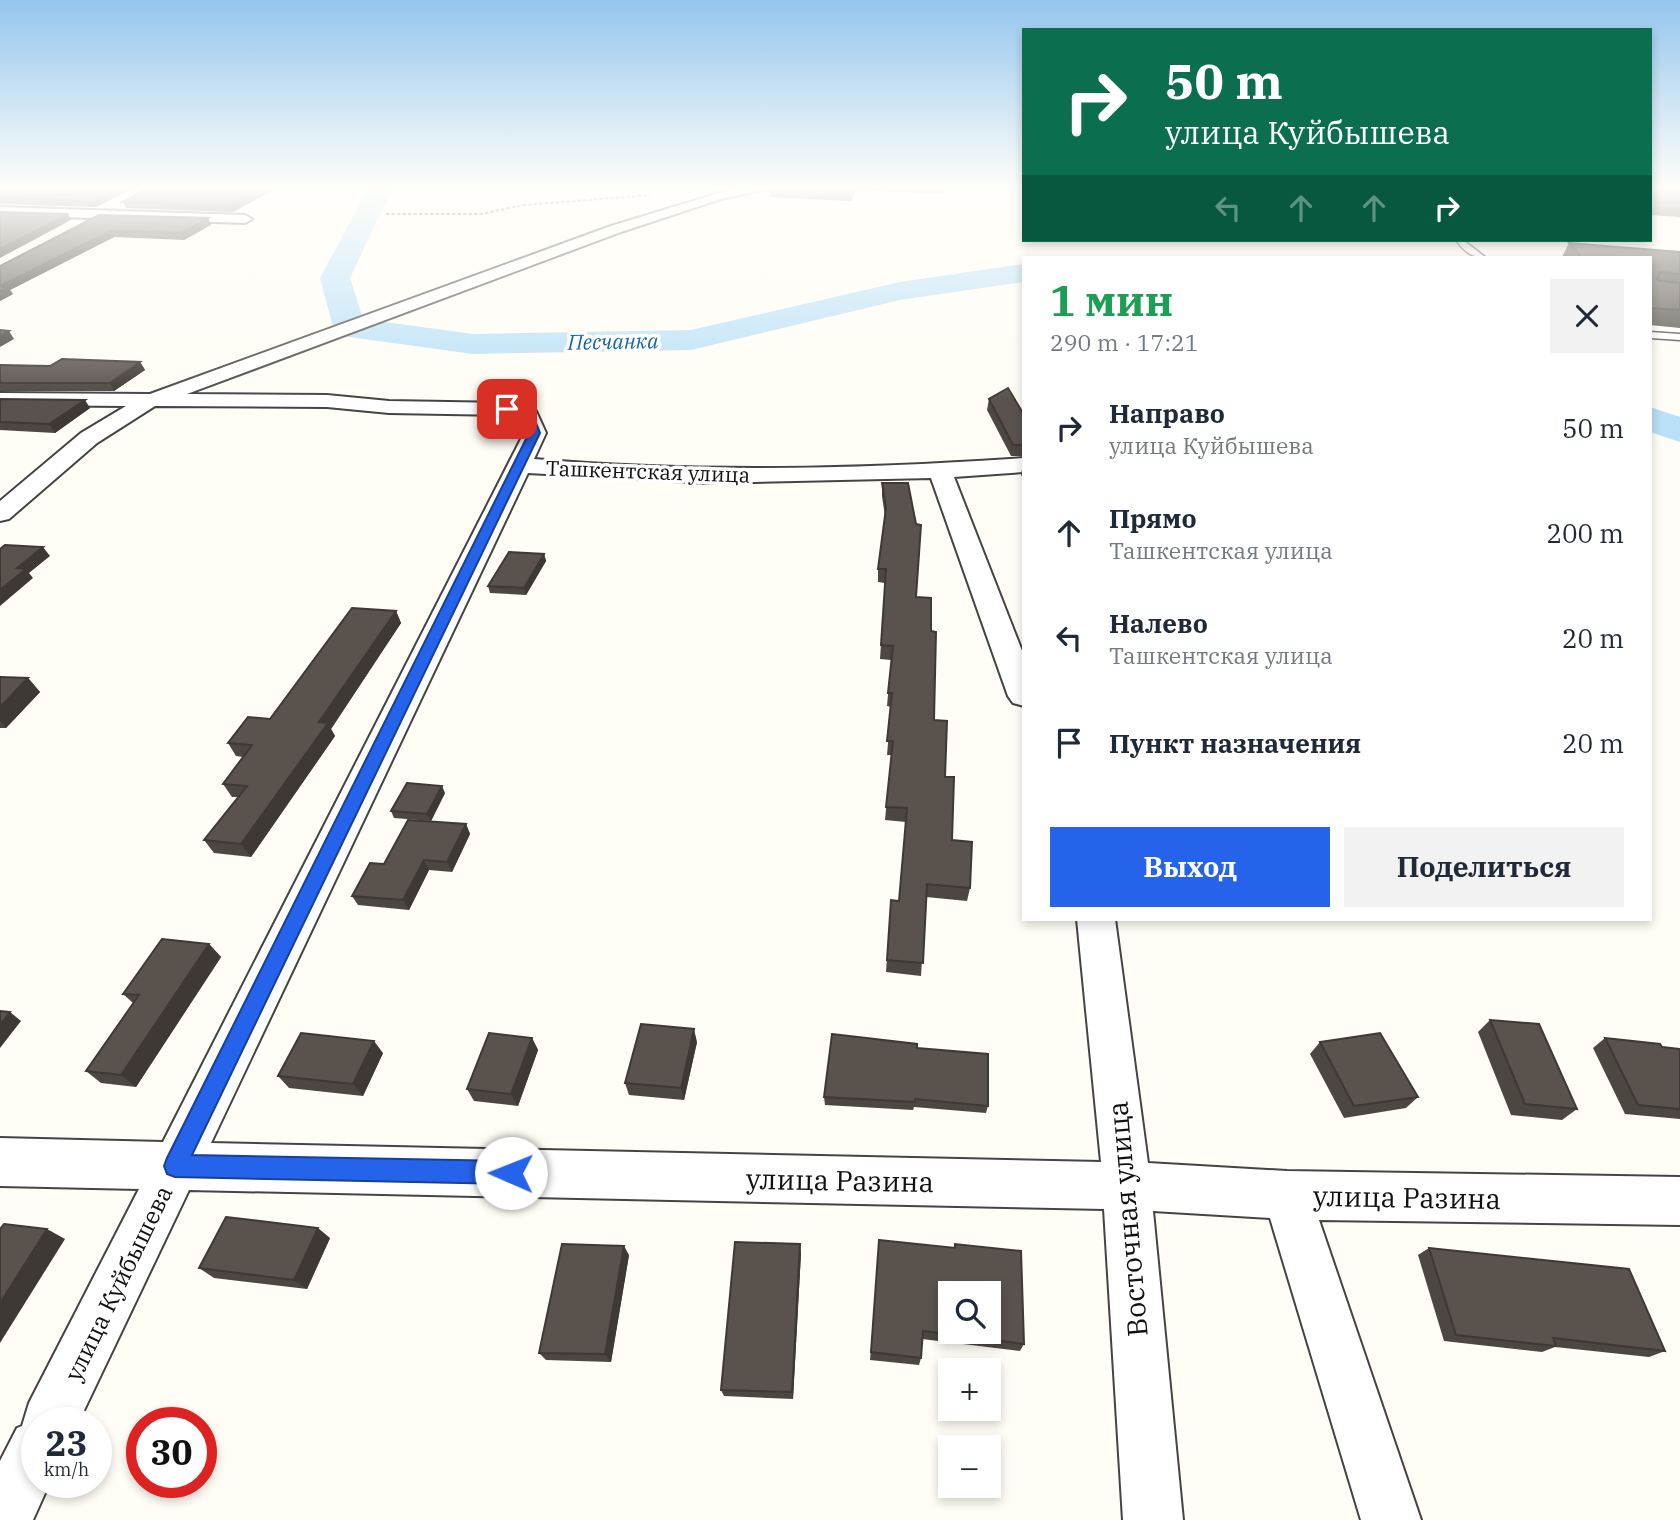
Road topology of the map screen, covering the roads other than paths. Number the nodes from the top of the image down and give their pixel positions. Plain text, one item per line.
1 (537, 258) edge
2 (1652, 335) edge
3 (1680, 337) edge
4 (0, 399) edge
5 (149, 401) junction
6 (520, 465) junction
7 (1022, 466) edge
8 (940, 472) junction
9 (0, 514) edge
10 (1022, 691) edge
11 (1096, 921) edge
12 (0, 1163) edge
13 (175, 1166) junction
14 (1127, 1185) junction
15 (1287, 1195) junction
16 (1680, 1201) edge
17 (57, 1407) edge
18 (21, 1481) edge
19 (2, 1520) edge
20 (1153, 1520) edge
21 (1391, 1520) edge

1 - 5 street
2 - 3 lane
4 - 5 street, Ташкентская улица
5 - 6 street, Ташкентская улица
5 - 9 street
6 - 8 street, Ташкентская улица
6 - 13 street, улица Куйбышева
7 - 8 street, Ташкентская улица
8 - 10 street
11 - 14 street, Восточная улица
12 - 13 street, улица Разина
13 - 14 street, улица Разина
13 - 17 street, улица Куйбышева
14 - 15 street, улица Разина
14 - 20 street, Восточная улица
15 - 16 street, улица Разина
15 - 21 street
18 - 19 street

